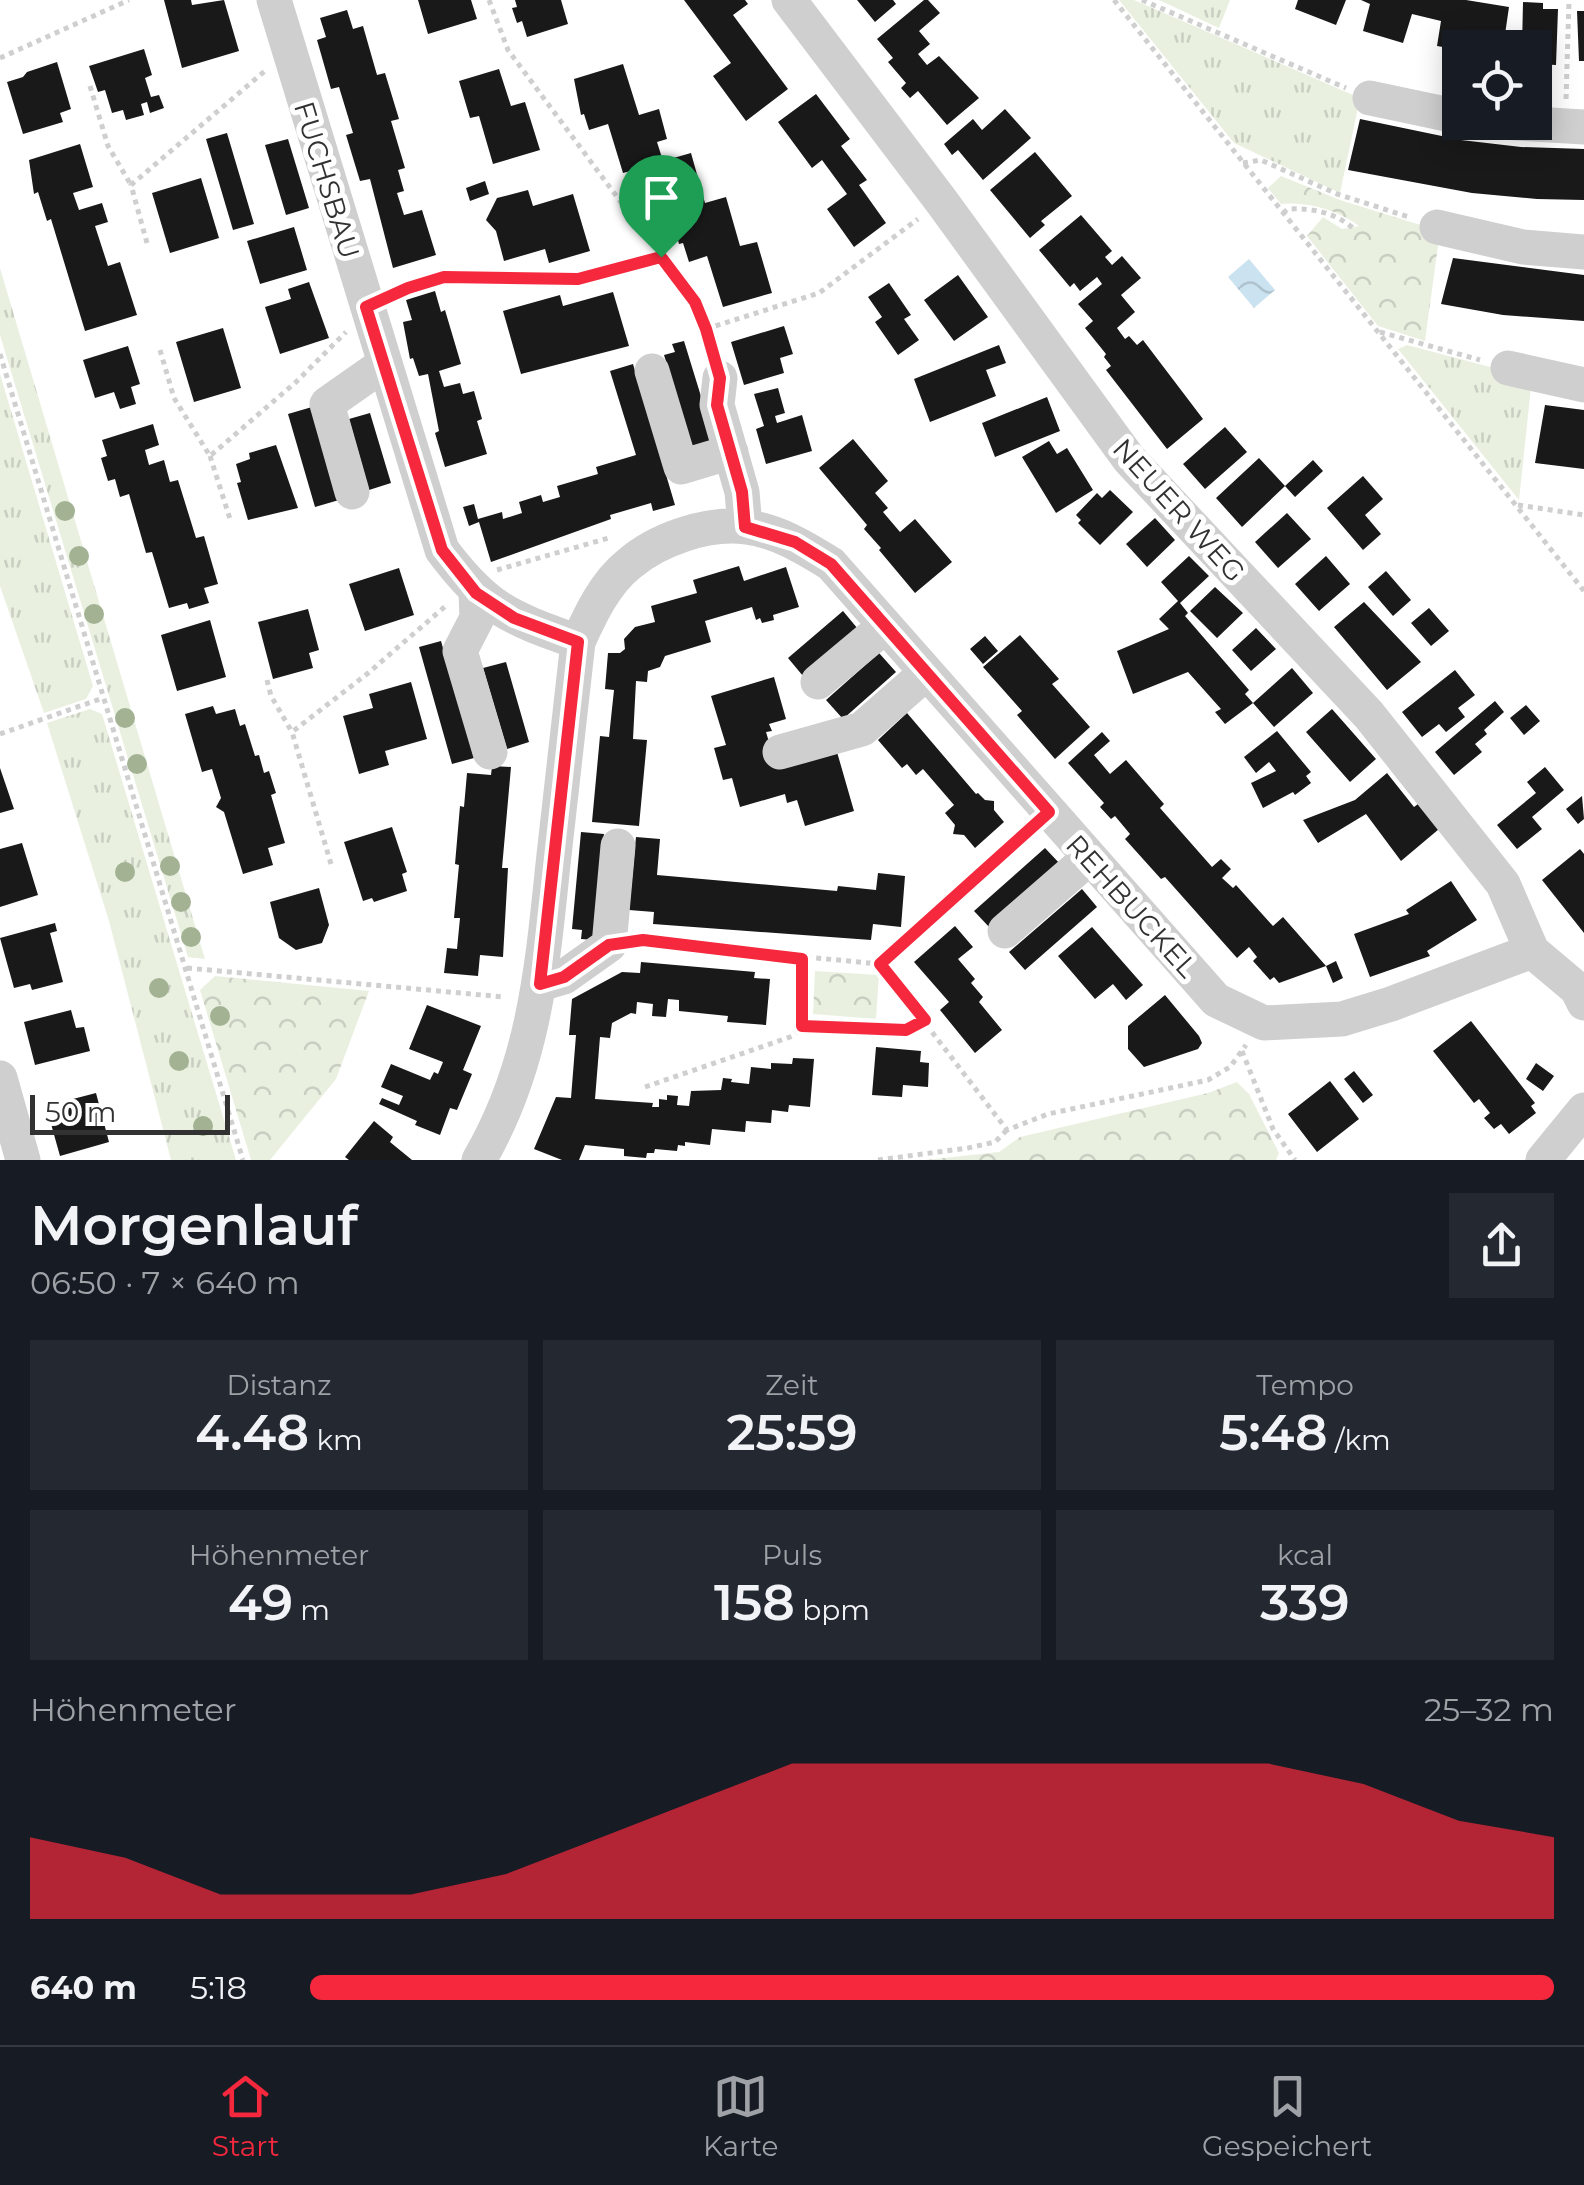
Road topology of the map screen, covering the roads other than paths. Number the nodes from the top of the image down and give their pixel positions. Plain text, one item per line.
1 (274, 0) edge
2 (788, 0) edge
3 (1370, 98) road end
4 (1442, 113) edge
5 (1437, 227) road end
6 (1584, 252) edge
7 (384, 364) junction
8 (1508, 368) road end
9 (652, 372) dead end
10 (720, 378) road end
11 (1584, 385) edge
12 (731, 452) junction
13 (352, 492) dead end
14 (745, 527) junction
15 (472, 589) junction
16 (884, 626) junction
17 (578, 642) junction
18 (926, 674) junction
19 (818, 682) dead end
20 (490, 752) dead end
21 (780, 752) dead end
22 (618, 846) dead end
23 (1089, 858) junction
24 (1005, 931) dead end
25 (1532, 951) junction
26 (538, 993) junction
27 (1584, 1003) edge
28 (0, 1078) edge
29 (1584, 1110) edge
30 (23, 1160) edge
31 (479, 1160) edge
32 (1543, 1160) edge

1 - 7 street, FUCHSBAU
2 - 25 street, NEUER WEG
3 - 4 street
5 - 6 street
7 - 13 street
7 - 15 street, FUCHSBAU
8 - 11 street
9 - 12 street
10 - 12 street
12 - 14 street
14 - 16 street, REHBUCKEL
14 - 17 street, REHBUCKEL
15 - 17 street, FUCHSBAU
15 - 20 street
16 - 18 street, REHBUCKEL
16 - 19 street
17 - 26 street, REHBUCKEL
18 - 21 street
18 - 23 street, REHBUCKEL
22 - 26 street
23 - 24 street
23 - 25 street, REHBUCKEL
25 - 27 street, NEUER WEG
26 - 31 street, REHBUCKEL
28 - 30 street
29 - 32 street

